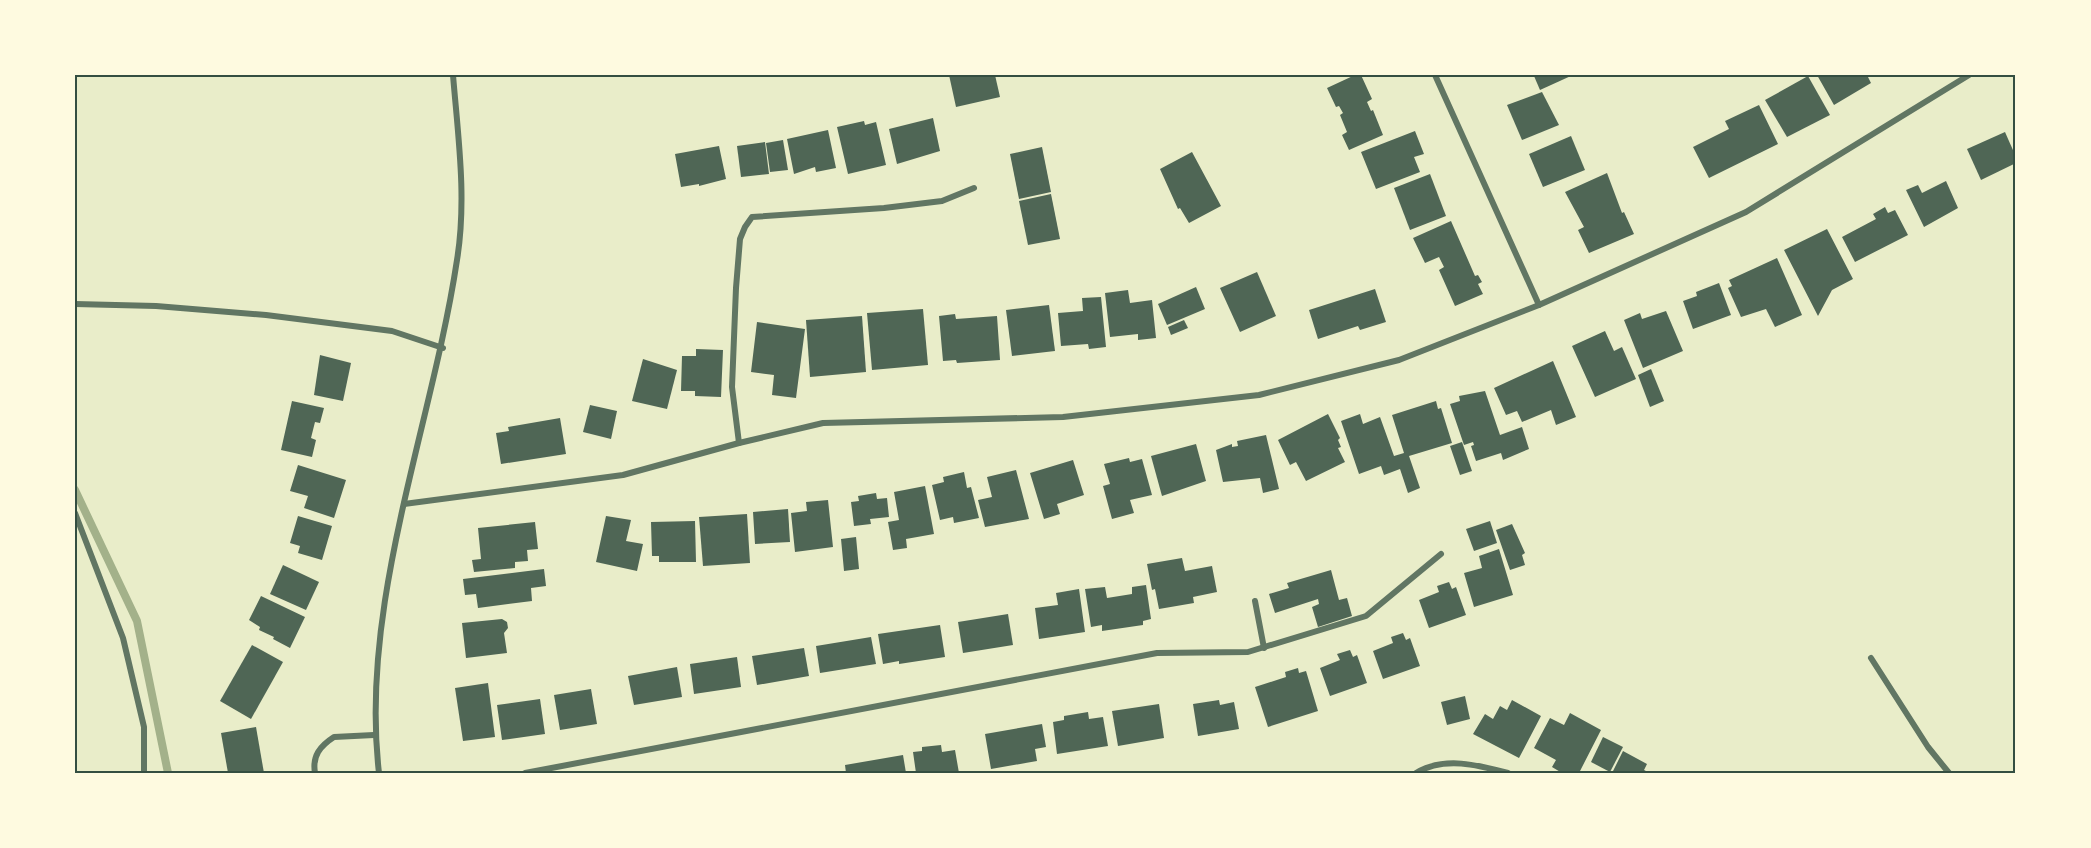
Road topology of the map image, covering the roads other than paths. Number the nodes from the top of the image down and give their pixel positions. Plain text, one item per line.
1 (453, 75) edge
2 (1435, 75) edge
3 (1968, 75) edge
4 (974, 188) dead end
5 (75, 304) edge
6 (1539, 305) junction
7 (442, 348) junction
8 (739, 442) junction
9 (404, 504) junction
10 (75, 513) edge
11 (1441, 554) dead end
12 (1255, 601) dead end
13 (1264, 648) junction
14 (1871, 658) dead end
15 (374, 735) junction
16 (144, 773) edge
17 (315, 773) edge
18 (379, 773) edge
19 (525, 773) edge
20 (1416, 773) edge
21 (1508, 773) edge
22 (1949, 773) edge

1 - 7 street
2 - 6 street
3 - 6 street
4 - 8 street
5 - 7 street
6 - 8 street
7 - 9 street
8 - 9 street
9 - 15 street
10 - 16 street
11 - 13 street
12 - 13 street
13 - 19 street
14 - 22 street
15 - 17 street
15 - 18 street
20 - 21 street

